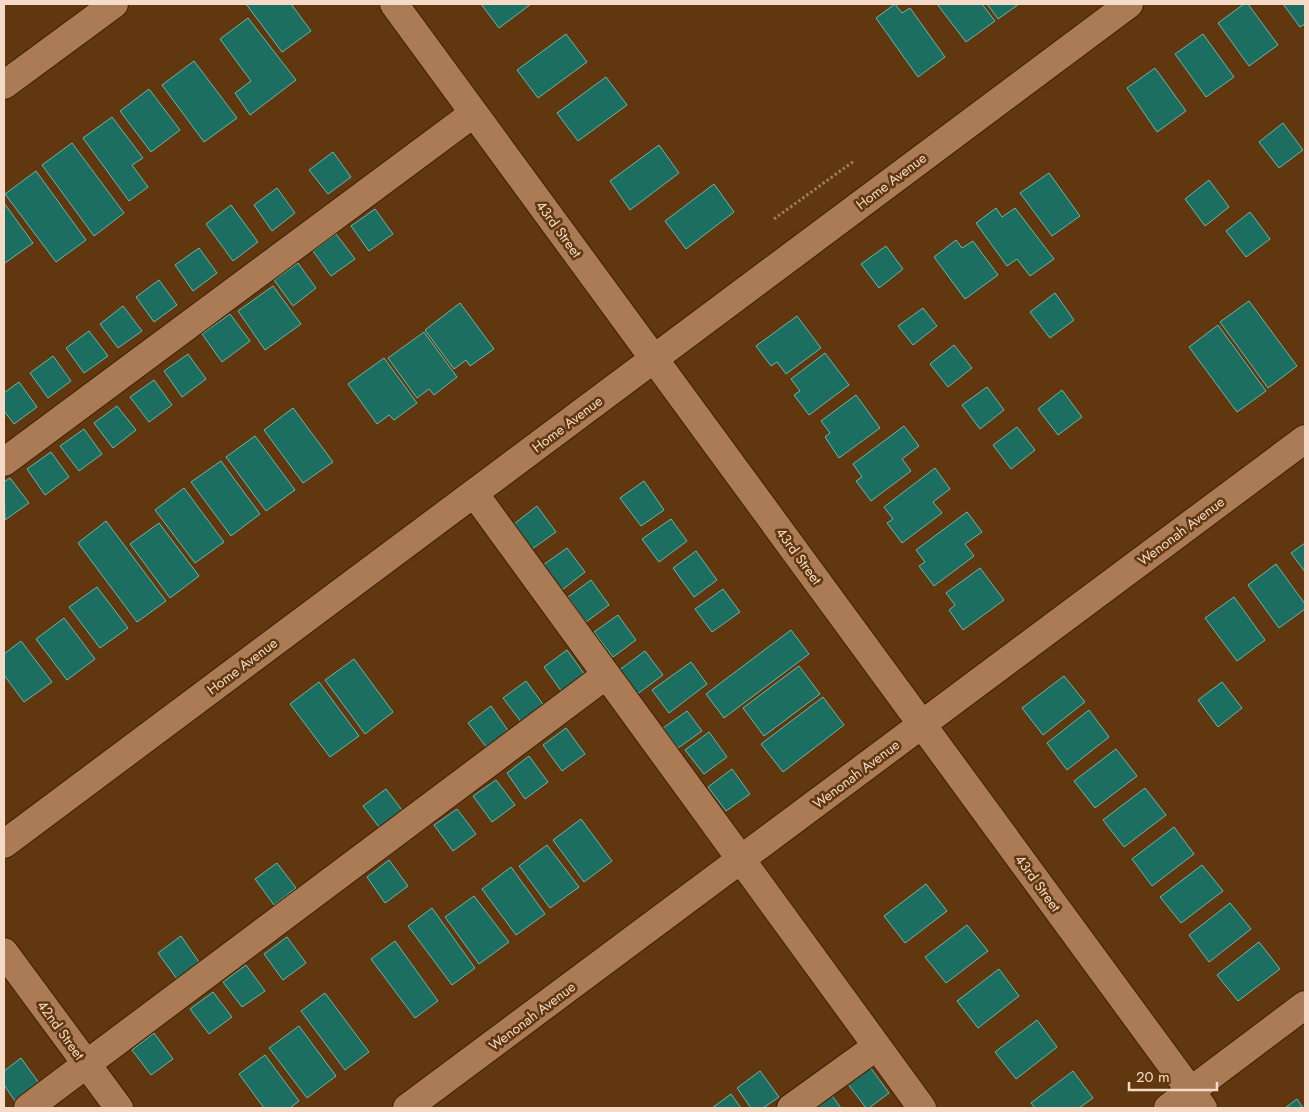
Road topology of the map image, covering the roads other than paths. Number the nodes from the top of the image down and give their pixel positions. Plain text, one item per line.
1 (114, 4) edge
2 (394, 4) edge
3 (1129, 4) edge
4 (4, 85) edge
5 (474, 113) junction
6 (654, 358) junction
7 (1305, 439) edge
8 (4, 462) edge
9 (474, 493) junction
10 (606, 675) junction
11 (922, 724) junction
12 (4, 844) edge
13 (741, 860) junction
14 (4, 952) edge
15 (1305, 1005) edge
16 (877, 1046) junction
17 (86, 1064) junction
18 (1196, 1100) edge
19 (28, 1108) edge
20 (119, 1108) edge
21 (407, 1108) edge
22 (791, 1108) edge
23 (922, 1108) edge
24 (1168, 1108) edge

1 - 4 street
2 - 5 street, 43rd Street
3 - 6 street, Home Avenue
5 - 6 street, 43rd Street
5 - 8 street
6 - 9 street, Home Avenue
6 - 11 street, 43rd Street
7 - 11 street, Wenonah Avenue
9 - 10 street
9 - 12 street, Home Avenue
10 - 13 street
10 - 17 street
11 - 13 street, Wenonah Avenue
11 - 18 street, 43rd Street
13 - 16 street
13 - 21 street, Wenonah Avenue
14 - 17 street, 42nd Street
15 - 18 street
16 - 22 street
16 - 23 street
17 - 19 street
17 - 20 street, 42nd Street
18 - 24 street

